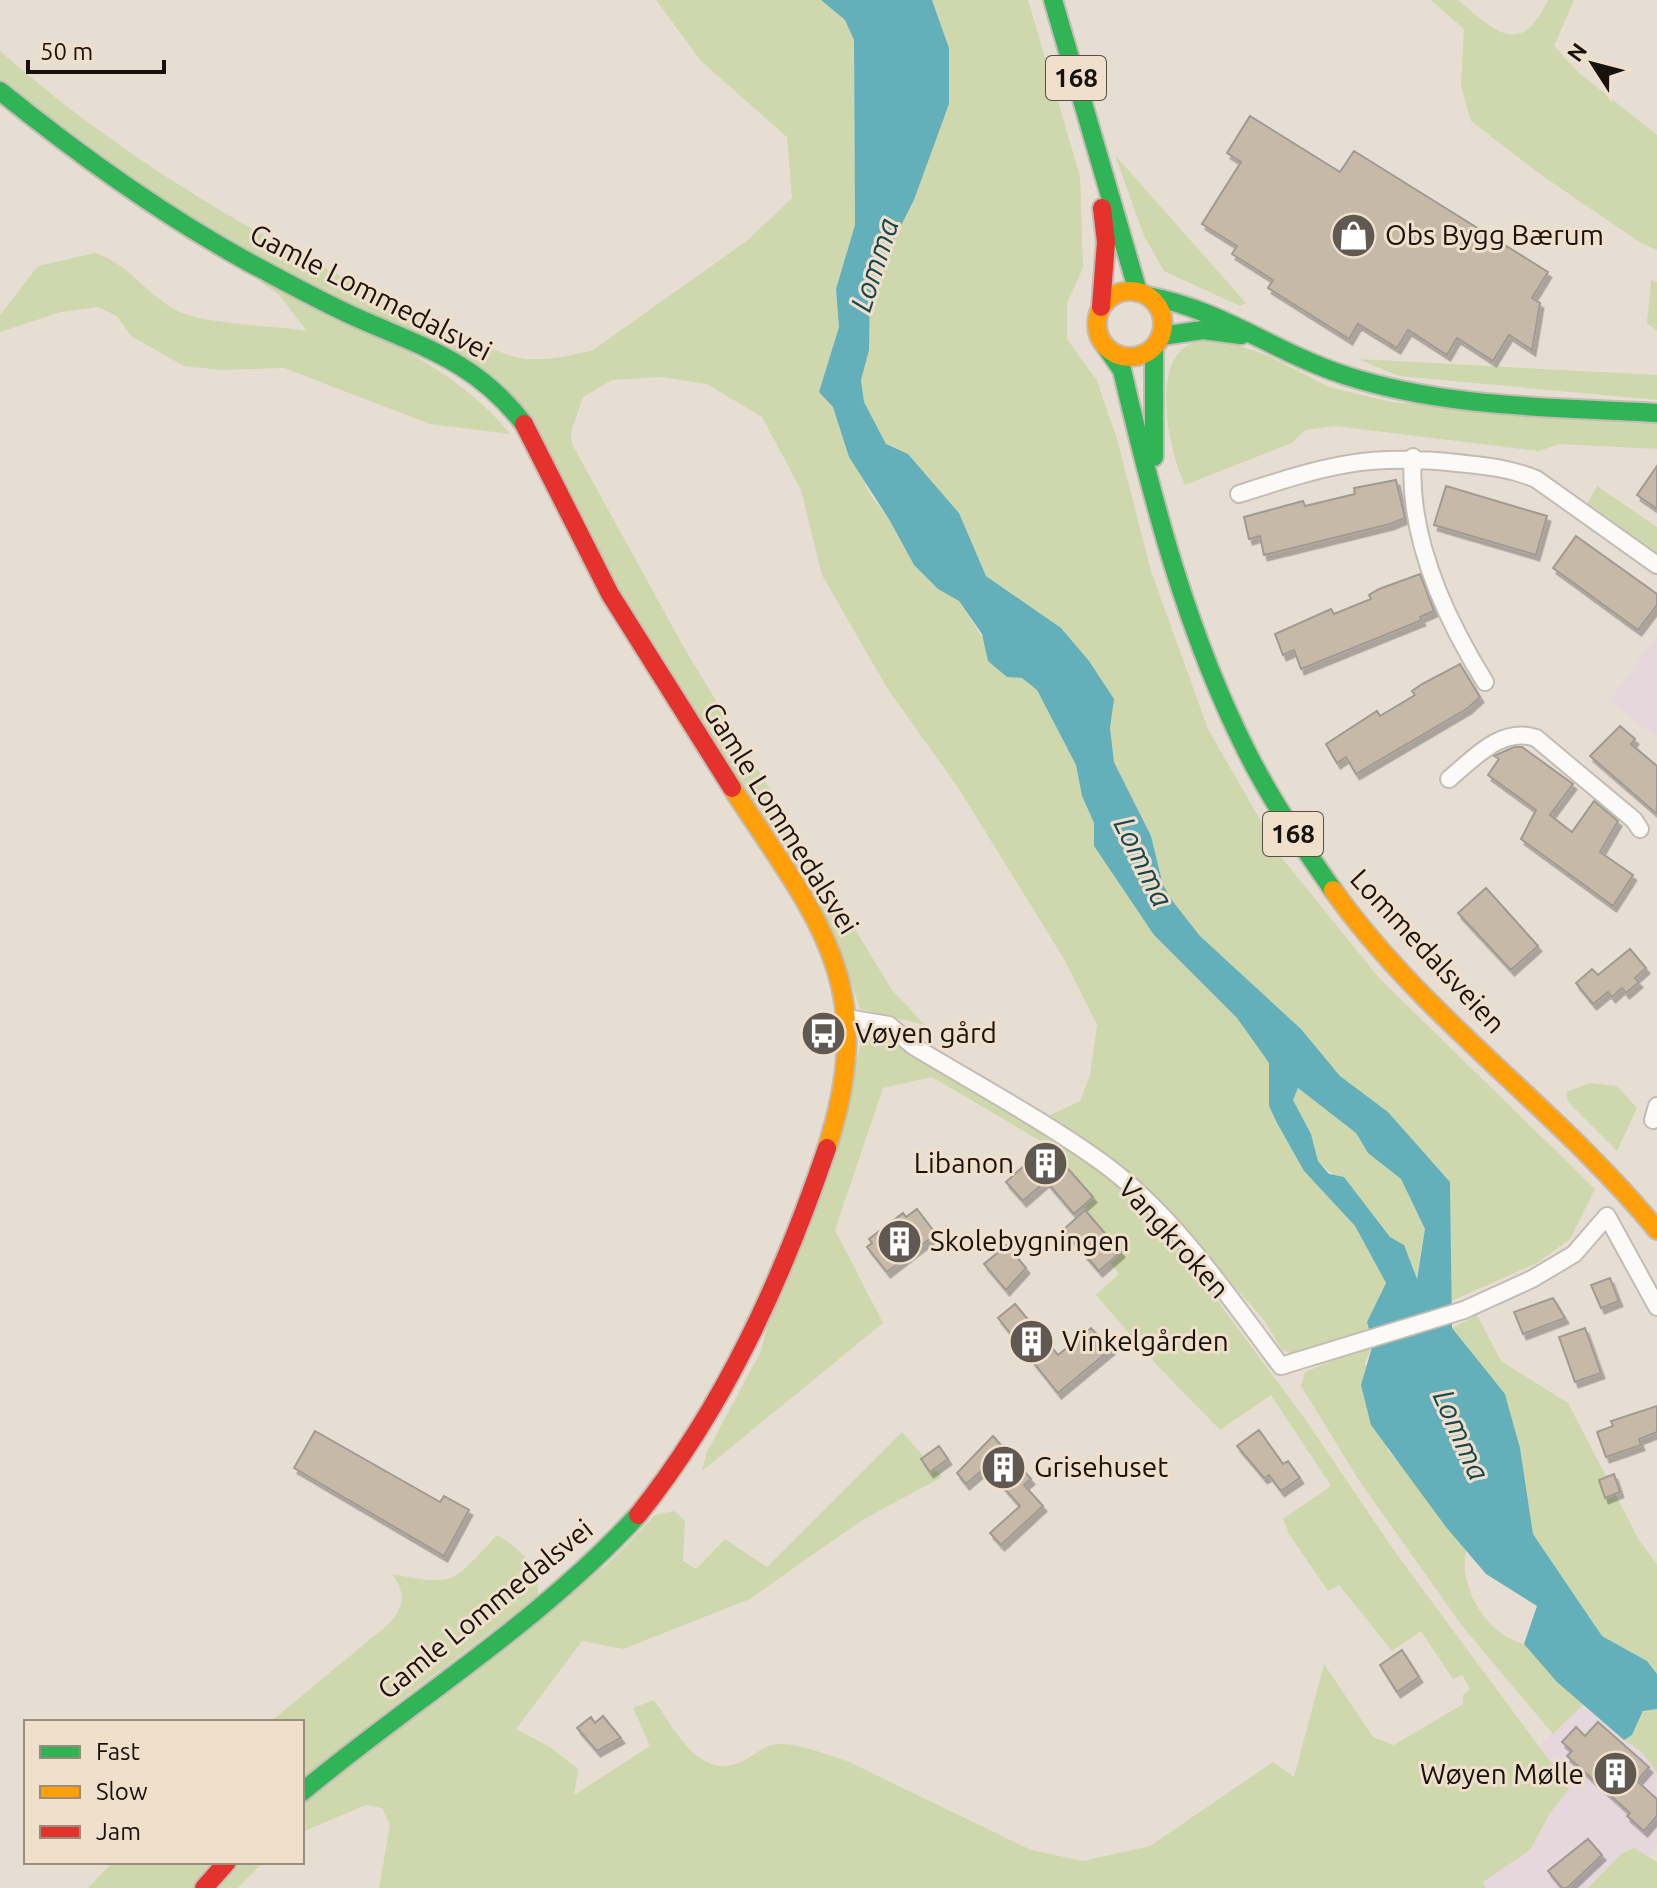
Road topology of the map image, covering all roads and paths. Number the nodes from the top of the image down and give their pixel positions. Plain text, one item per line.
1 (1053, 0) edge
2 (0, 91) edge
3 (1098, 157) junction
4 (1143, 294) junction
5 (1101, 307) junction
6 (1255, 337) junction
7 (1158, 341) junction
8 (1106, 347) junction
9 (1657, 413) edge
10 (1413, 457) junction
11 (1153, 488) junction
12 (1239, 494) dead end
13 (1657, 565) edge
14 (1485, 682) dead end
15 (1449, 779) dead end
16 (1640, 829) dead end
17 (847, 1018) junction
18 (1657, 1230) edge
19 (1657, 1307) edge
20 (304, 1790) edge
21 (225, 1864) edge
22 (204, 1888) edge

1 - 3 main road, 168
2 - 17 main road, Gamle Lommedalsvei
3 - 4 main road, 168
3 - 5 main road, 168
4 - 5 main road
4 - 6 main road
4 - 7 main road, 168
5 - 8 main road, 168
6 - 7 main road
6 - 9 main road
7 - 8 main road
7 - 11 main road, Lommedalsveien / 168
8 - 11 main road, Lommedalsveien / 168
10 - 12 street
10 - 13 street
10 - 14 street
11 - 18 main road, Lommedalsveien / 168
15 - 16 street
17 - 19 street, Vangkroken
17 - 20 main road, Gamle Lommedalsvei
21 - 22 main road

